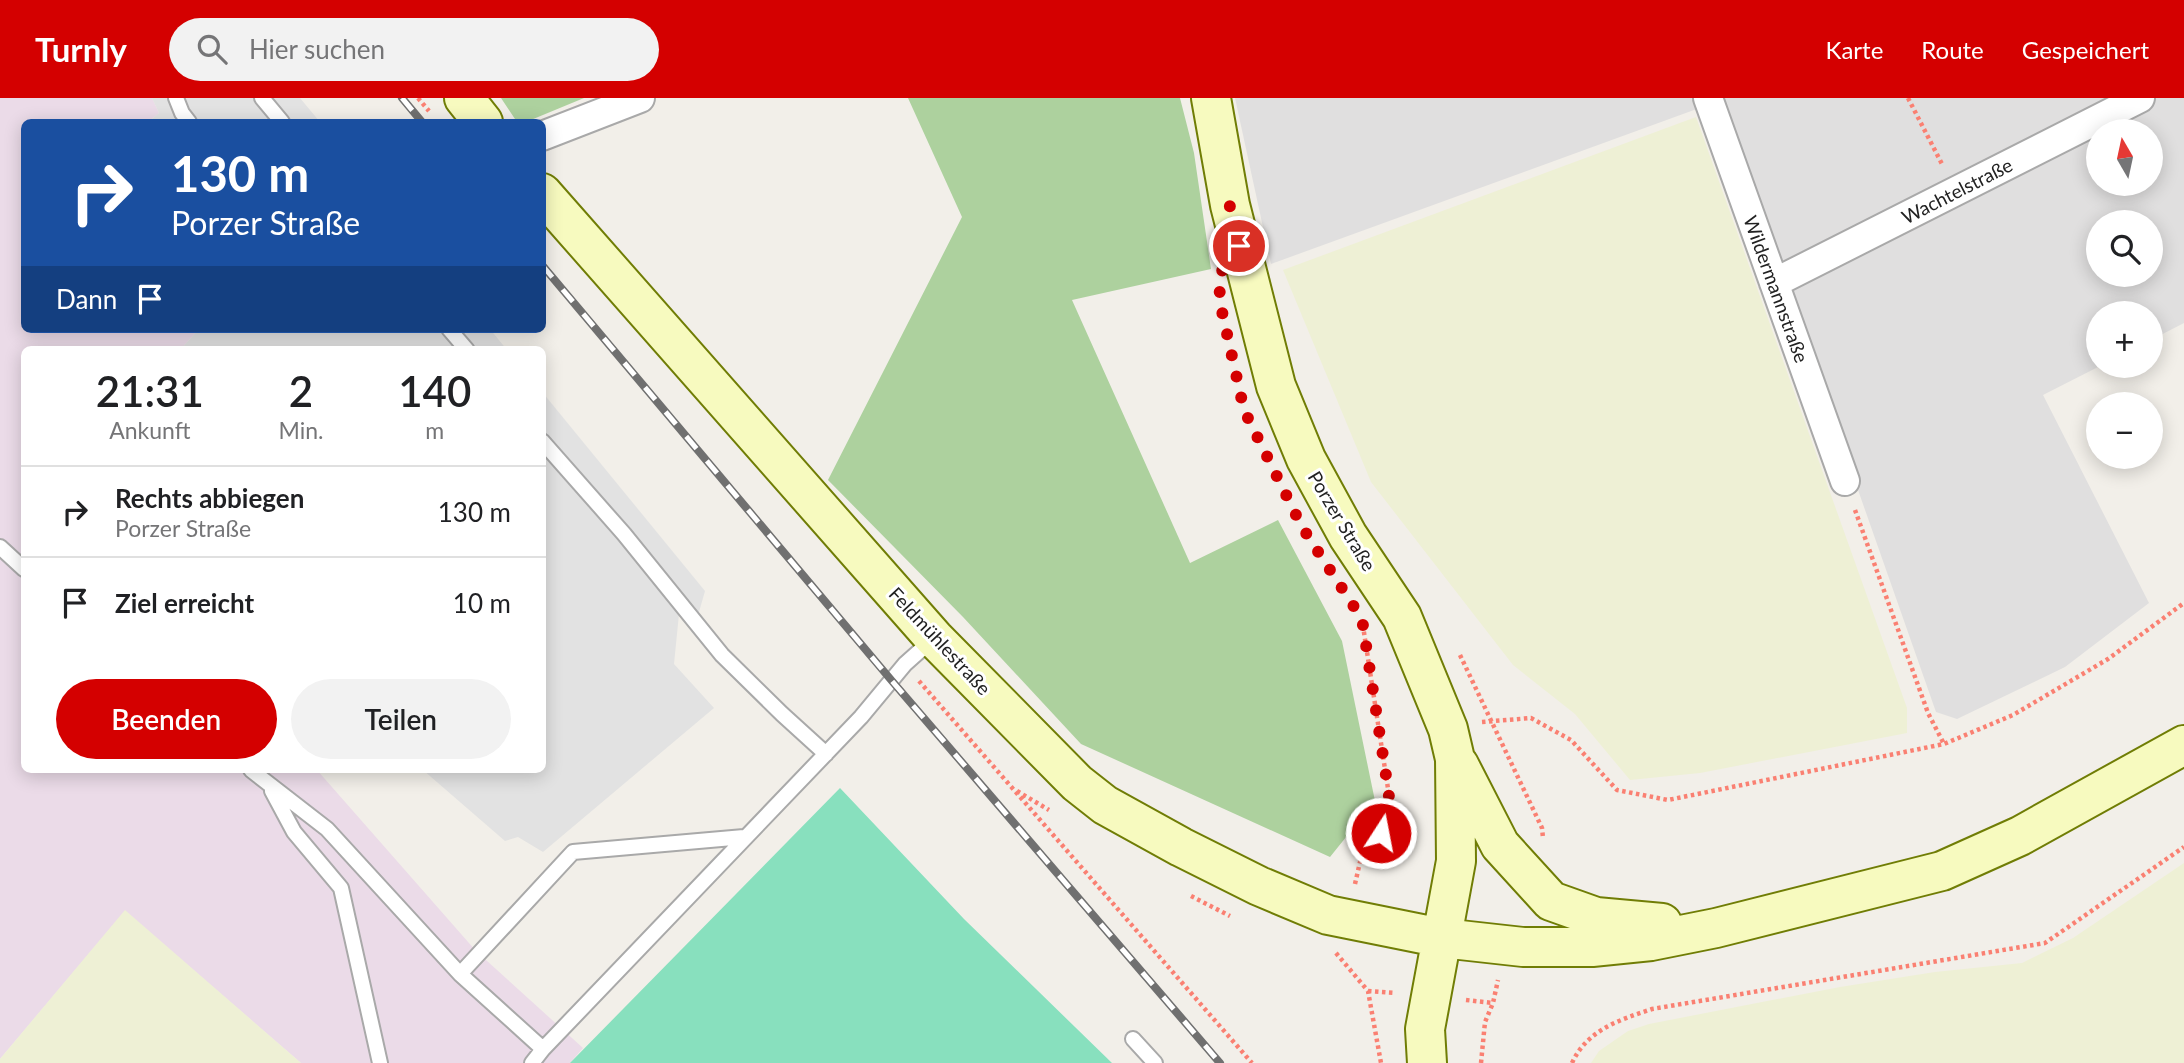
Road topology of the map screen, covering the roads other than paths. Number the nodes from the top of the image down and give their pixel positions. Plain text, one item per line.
1 (176, 98) edge
2 (262, 98) edge
3 (464, 98) edge
4 (640, 98) edge
5 (1211, 98) edge
6 (1708, 98) edge
7 (2140, 98) edge
8 (187, 119) edge
9 (280, 119) edge
10 (481, 119) edge
11 (546, 134) edge
12 (546, 198) edge
13 (1774, 283) junction
14 (546, 446) edge
15 (1844, 481) road end
16 (0, 547) edge
17 (21, 566) edge
18 (934, 638) junction
19 (1452, 744) junction
20 (2184, 745) edge
21 (826, 754) junction
22 (254, 773) edge
23 (269, 786) junction
24 (744, 836) junction
25 (1716, 928) junction
26 (1442, 938) junction
27 (460, 974) junction
28 (1133, 1039) dead end
29 (543, 1049) junction
30 (380, 1063) edge
31 (532, 1063) edge
32 (1155, 1063) edge
33 (1427, 1063) edge

1 - 8 lane
2 - 9 lane
3 - 10 main road
4 - 11 street
5 - 19 main road, Porzer Straße
6 - 13 street, Wildermannstraße
7 - 13 street, Wachtelstraße
12 - 18 main road, Feldmühlestraße
13 - 15 street, Wildermannstraße
14 - 21 lane
16 - 17 lane
18 - 21 lane
18 - 26 main road, Feldmühlestraße
19 - 25 main road
19 - 26 main road, Porzer Straße
20 - 25 main road, Feldmühlestraße
21 - 24 lane
22 - 23 lane
23 - 27 lane
23 - 30 lane
24 - 27 lane
24 - 29 lane
25 - 26 main road, Feldmühlestraße
26 - 33 main road, Porzer Straße
27 - 29 lane
28 - 32 lane
29 - 31 lane

